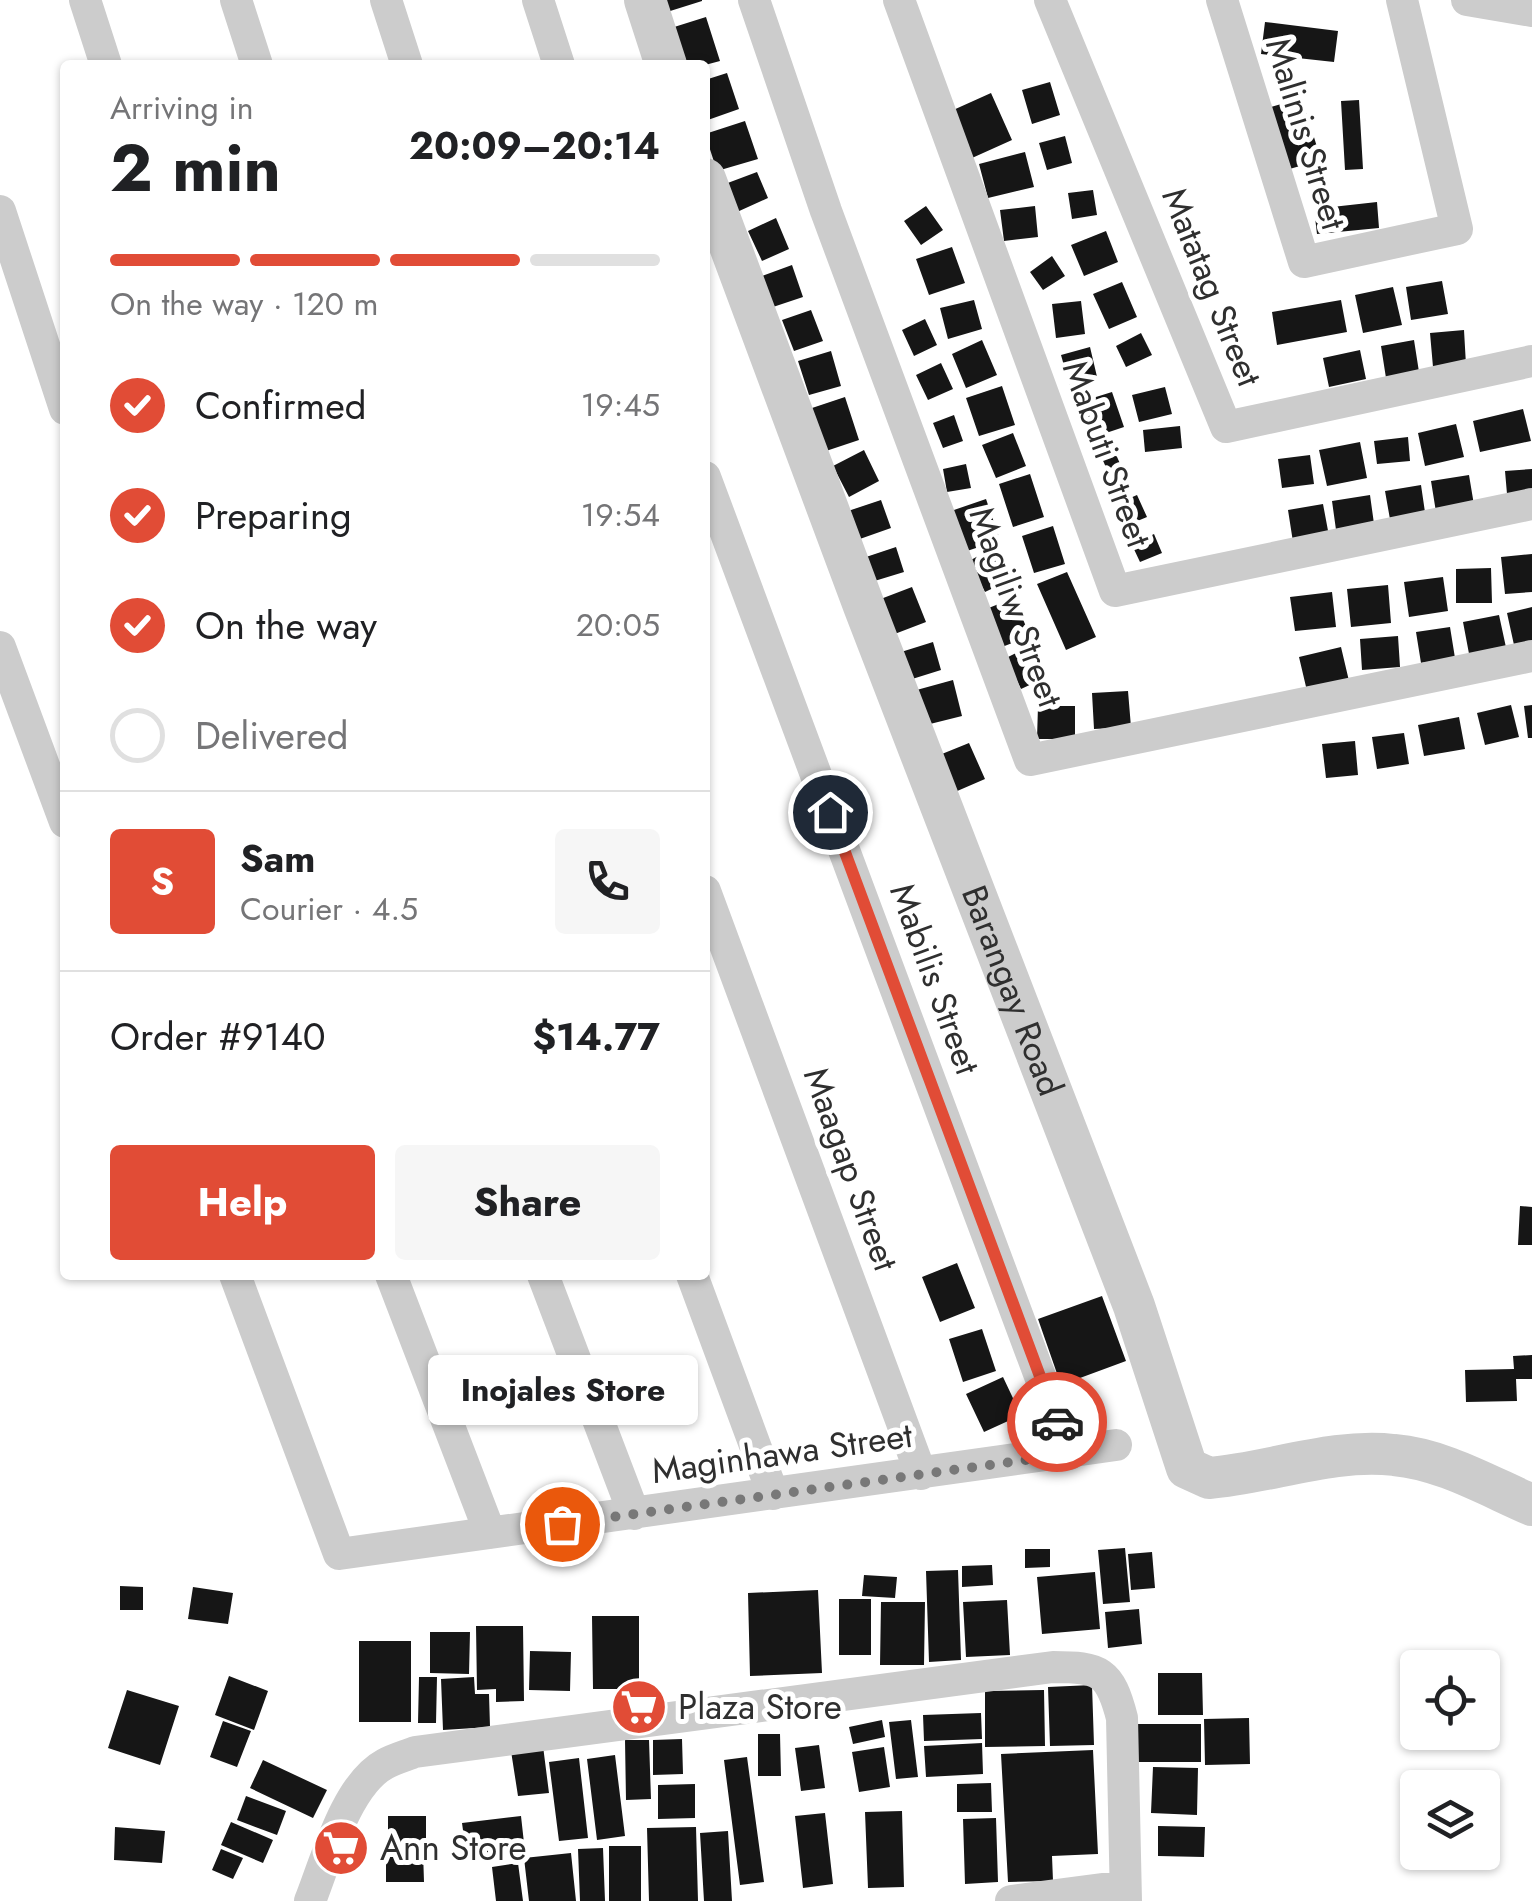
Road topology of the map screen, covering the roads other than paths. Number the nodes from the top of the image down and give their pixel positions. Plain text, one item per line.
1 (85, 0) edge
2 (236, 0) edge
3 (386, 0) edge
4 (538, 0) edge
5 (645, 0) edge
6 (754, 0) edge
7 (899, 0) edge
8 (1050, 0) edge
9 (1222, 0) edge
10 (1402, 0) edge
11 (1468, 0) edge
12 (1532, 12) edge
13 (104, 60) edge
14 (254, 60) edge
15 (405, 60) edge
16 (557, 60) edge
17 (664, 60) edge
18 (710, 191) edge
19 (0, 211) edge
20 (1532, 361) edge
21 (60, 394) edge
22 (710, 490) edge
23 (1532, 504) edge
24 (0, 646) edge
25 (1532, 656) edge
26 (60, 808) edge
27 (710, 904) edge
28 (237, 1280) edge
29 (393, 1280) edge
30 (545, 1280) edge
31 (694, 1280) edge
32 (1116, 1445) dead end
33 (1069, 1454) junction
34 (921, 1474) junction
35 (774, 1494) junction
36 (1532, 1506) edge
37 (634, 1514) junction
38 (490, 1534) junction
39 (1126, 1894) edge
40 (310, 1901) edge
41 (1010, 1901) edge

1 - 13 street
2 - 14 street
3 - 15 street
4 - 16 street
5 - 17 street
6 - 25 street, Magiliw Street
7 - 23 street, Mabuti Street
8 - 20 street, Matatag Street
9 - 10 street, Malinis Street
11 - 12 street
18 - 36 street, Barangay Road
19 - 21 street
22 - 33 street, Mabilis Street
24 - 26 street
27 - 34 street, Maagap Street
28 - 38 street, Maginhawa Street
29 - 38 street
30 - 37 street
31 - 35 street
32 - 33 street, Maginhawa Street
33 - 34 street, Maginhawa Street
34 - 35 street, Maginhawa Street
35 - 37 street, Maginhawa Street
37 - 38 street, Maginhawa Street
39 - 40 street
39 - 41 street

